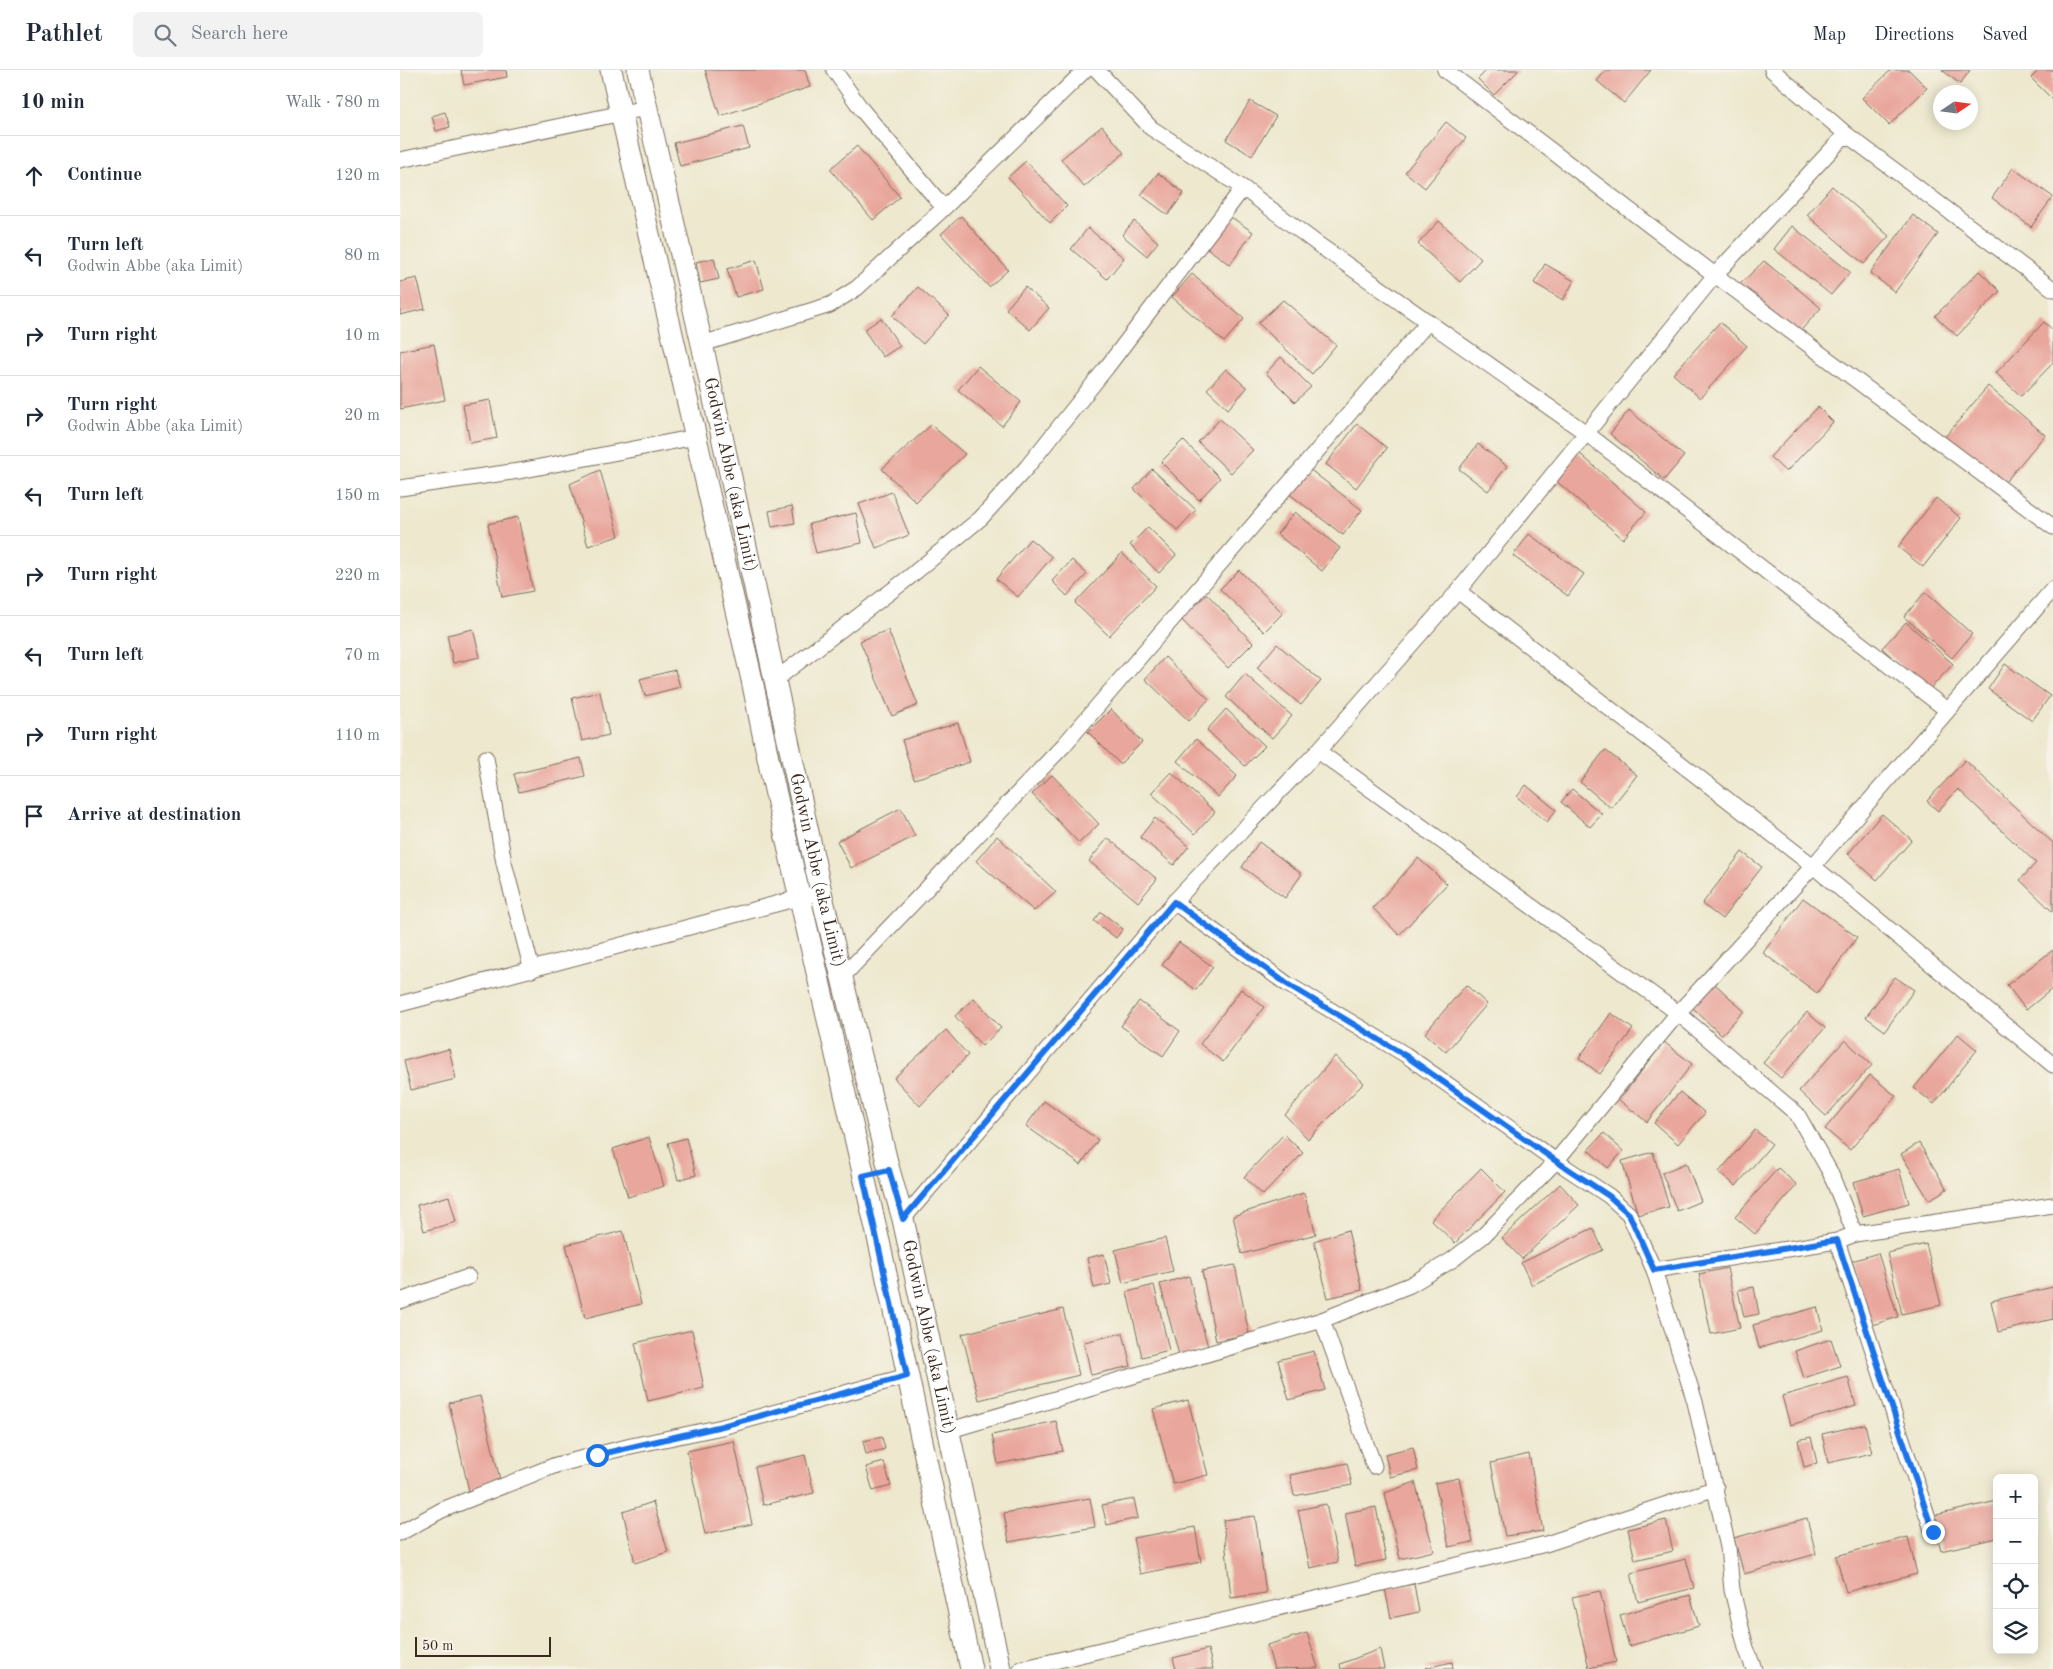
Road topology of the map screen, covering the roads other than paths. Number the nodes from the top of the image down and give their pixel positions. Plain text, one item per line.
1 (612, 70) edge
2 (638, 70) edge
3 (834, 70) edge
4 (1085, 70) edge
5 (1097, 70) edge
6 (1445, 70) edge
7 (1772, 70) edge
8 (646, 108) junction
9 (621, 112) junction
10 (1846, 134) junction
11 (400, 160) edge
12 (1243, 188) junction
13 (944, 208) junction
14 (1715, 275) junction
15 (2053, 289) edge
16 (1428, 322) junction
17 (702, 344) junction
18 (1586, 433) junction
19 (696, 437) junction
20 (400, 488) edge
21 (2053, 527) edge
22 (2053, 589) edge
23 (1458, 591) junction
24 (775, 680) junction
25 (1948, 710) junction
26 (1318, 751) junction
27 (486, 758) dead end
28 (1813, 866) junction
29 (821, 892) junction
30 (799, 898) junction
31 (1174, 902) junction
32 (532, 970) junction
33 (842, 977) junction
34 (400, 1004) edge
35 (1678, 1013) junction
36 (2053, 1065) edge
37 (1556, 1161) junction
38 (889, 1170) junction
39 (863, 1176) junction
40 (2053, 1205) edge
41 (903, 1219) junction
42 (1855, 1234) junction
43 (1837, 1240) junction
44 (1654, 1270) junction
45 (468, 1277) dead end
46 (400, 1301) edge
47 (1322, 1320) junction
48 (907, 1376) junction
49 (947, 1431) junction
50 (1374, 1466) dead end
51 (1716, 1488) junction
52 (1933, 1532) dead end
53 (400, 1533) edge
54 (971, 1669) edge
55 (1000, 1669) edge
56 (1021, 1669) edge
57 (1754, 1669) edge

1 - 9 street, Godwin Abbe (aka Limit)
2 - 8 street, Godwin Abbe (aka Limit)
3 - 13 street
4 - 13 street
5 - 12 street
6 - 14 street
7 - 10 street
8 - 9 street
8 - 17 street, Godwin Abbe (aka Limit)
9 - 11 street
9 - 19 street, Godwin Abbe (aka Limit)
10 - 14 street
10 - 15 street
12 - 16 street
12 - 24 street
13 - 17 street
14 - 18 street
14 - 21 street
16 - 18 street
16 - 33 street
17 - 24 street, Godwin Abbe (aka Limit)
18 - 23 street
18 - 25 street
19 - 20 street
19 - 30 street, Godwin Abbe (aka Limit)
22 - 25 street
23 - 26 street
23 - 28 street
24 - 29 street, Godwin Abbe (aka Limit)
25 - 28 street
26 - 31 street
26 - 35 street
27 - 32 street
28 - 35 street
28 - 36 street
29 - 30 street
29 - 33 street, Godwin Abbe (aka Limit)
30 - 32 street
30 - 39 street, Godwin Abbe (aka Limit)
31 - 37 street
31 - 41 street
32 - 34 street
33 - 38 street, Godwin Abbe (aka Limit)
35 - 37 street
35 - 42 street
37 - 44 street
37 - 47 street
38 - 39 street
38 - 41 street, Godwin Abbe (aka Limit)
39 - 48 street, Godwin Abbe (aka Limit)
40 - 42 street
41 - 49 street, Godwin Abbe (aka Limit)
42 - 43 street
43 - 44 street
43 - 52 street
44 - 51 street
45 - 46 street
47 - 49 street
47 - 50 street
48 - 53 street
48 - 54 street, Godwin Abbe (aka Limit)
49 - 55 street, Godwin Abbe (aka Limit)
51 - 56 street
51 - 57 street

